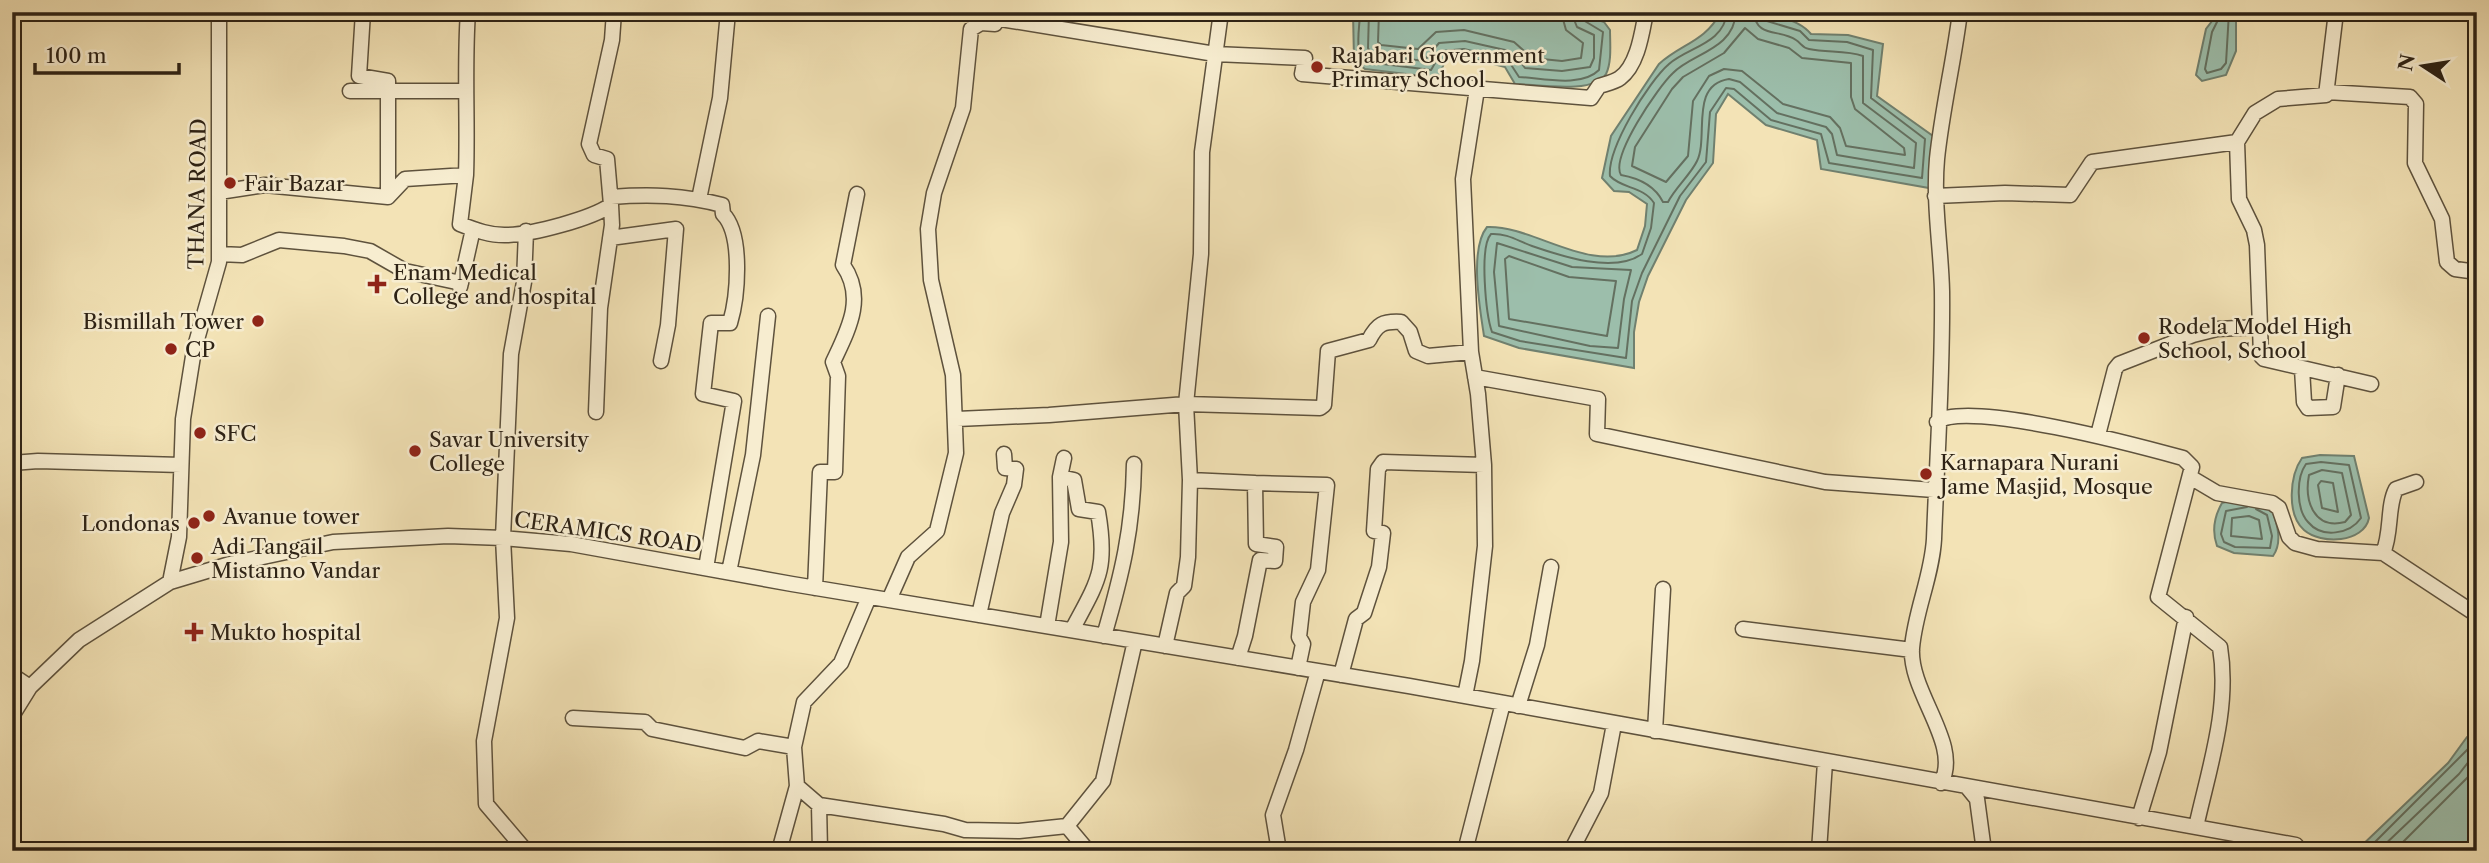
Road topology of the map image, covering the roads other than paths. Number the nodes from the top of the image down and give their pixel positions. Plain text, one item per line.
1 (219, 12) edge
2 (363, 12) edge
3 (468, 12) edge
4 (614, 12) edge
5 (728, 12) edge
6 (958, 12) edge
7 (1221, 12) edge
8 (1646, 12) edge
9 (1959, 12) edge
10 (2336, 12) edge
11 (1006, 17) edge
12 (1215, 54) junction
13 (387, 89) junction
14 (1477, 89) junction
15 (350, 91) dead end
16 (466, 91) dead end
17 (2328, 92) junction
18 (2237, 142) junction
19 (466, 175) junction
20 (219, 192) junction
21 (858, 194) dead end
22 (1935, 196) junction
23 (388, 197) junction
24 (699, 199) junction
25 (611, 201) junction
26 (473, 229) junction
27 (526, 232) junction
28 (610, 238) junction
29 (219, 254) junction
30 (2477, 272) edge
31 (768, 316) dead end
32 (2260, 327) junction
33 (1471, 352) junction
34 (661, 361) dead end
35 (2302, 369) junction
36 (2338, 375) junction
37 (1475, 377) junction
38 (2371, 384) dead end
39 (1186, 404) junction
40 (596, 412) dead end
41 (957, 419) junction
42 (1937, 422) junction
43 (2098, 435) junction
44 (1004, 454) dead end
45 (1064, 458) dead end
46 (12, 463) edge
47 (1134, 464) dead end
48 (181, 465) junction
49 (1484, 465) junction
50 (1060, 477) junction
51 (2190, 477) junction
52 (1190, 480) junction
53 (2416, 482) dead end
54 (1255, 483) junction
55 (1934, 491) junction
56 (503, 538) junction
57 (2383, 554) junction
58 (1551, 567) dead end
59 (706, 568) junction
60 (729, 572) junction
61 (170, 582) junction
62 (815, 588) junction
63 (1662, 589) dead end
64 (869, 597) junction
65 (889, 600) junction
66 (2474, 613) dead end
67 (979, 615) junction
68 (2186, 617) junction
69 (1047, 626) junction
70 (1743, 629) dead end
71 (1072, 630) junction
72 (1104, 636) junction
73 (1135, 641) junction
74 (1165, 646) junction
75 (1912, 650) junction
76 (1238, 658) junction
77 (1298, 668) junction
78 (1318, 671) junction
79 (12, 675) edge
80 (1341, 675) junction
81 (30, 687) junction
82 (1465, 696) junction
83 (1503, 704) junction
84 (1518, 706) junction
85 (12, 716) edge
86 (573, 718) dead end
87 (1614, 724) junction
88 (1655, 731) junction
89 (794, 747) junction
90 (1825, 762) junction
91 (1941, 783) junction
92 (797, 786) junction
93 (1968, 788) junction
94 (819, 805) junction
95 (2138, 818) junction
96 (1067, 826) junction
97 (2196, 827) junction
98 (2296, 845) dead end
99 (526, 851) edge
100 (779, 851) edge
101 (820, 851) edge
102 (1088, 851) edge
103 (1279, 851) edge
104 (1465, 851) edge
105 (1571, 851) edge
106 (1819, 851) edge
107 (1984, 851) edge

1 - 20 street, THANA ROAD
2 - 13 street
3 - 19 street
4 - 25 street
5 - 24 street
6 - 11 street
7 - 12 street
8 - 14 street
9 - 22 street
10 - 17 street
11 - 12 street
11 - 41 street
12 - 14 street
12 - 39 street
13 - 15 street
13 - 16 street
13 - 23 street
14 - 33 street
17 - 18 street
17 - 30 street
18 - 22 street
18 - 32 street
19 - 23 street
19 - 26 street
20 - 23 street
20 - 29 street, THANA ROAD
21 - 62 street
22 - 42 street
24 - 25 street
24 - 59 street
25 - 27 street
25 - 28 street
26 - 27 street
26 - 29 street
27 - 56 street
28 - 34 street
28 - 40 street
29 - 48 street, THANA ROAD
31 - 60 street
32 - 35 street
32 - 43 street
33 - 37 street
33 - 39 street
35 - 36 street
35 - 36 street
36 - 38 street
37 - 49 street
37 - 55 street
39 - 41 street
39 - 52 street
41 - 65 street
42 - 43 street
42 - 55 street
43 - 51 street
44 - 67 street
45 - 50 street
46 - 48 street
47 - 72 street
48 - 61 street, THANA ROAD
49 - 80 street
49 - 82 street
50 - 69 street
50 - 71 street
51 - 57 street
51 - 68 street
52 - 54 street
52 - 74 street
53 - 57 street
54 - 76 street
54 - 77 street
55 - 75 street
56 - 59 street, CERAMICS ROAD
56 - 61 street, CERAMICS ROAD
56 - 99 street
57 - 66 street
58 - 84 street
59 - 60 street, CERAMICS ROAD
60 - 62 street, CERAMICS ROAD
61 - 81 street, CERAMICS ROAD
62 - 64 street, CERAMICS ROAD
63 - 88 street
64 - 65 street, CERAMICS ROAD
64 - 89 street
65 - 67 street, CERAMICS ROAD
67 - 69 street, CERAMICS ROAD
68 - 95 street
68 - 97 street
69 - 71 street, CERAMICS ROAD
70 - 75 street
71 - 72 street, CERAMICS ROAD
72 - 73 street, CERAMICS ROAD
73 - 74 street, CERAMICS ROAD
73 - 96 street
74 - 76 street, CERAMICS ROAD
75 - 91 street
76 - 77 street, CERAMICS ROAD
77 - 78 street, CERAMICS ROAD
78 - 80 street, CERAMICS ROAD
78 - 103 street
79 - 81 street
80 - 82 street, CERAMICS ROAD
81 - 85 street, CERAMICS ROAD
82 - 83 street, CERAMICS ROAD
83 - 84 street, CERAMICS ROAD
83 - 104 street
84 - 87 street, CERAMICS ROAD
86 - 89 street
87 - 88 street, CERAMICS ROAD
87 - 105 street
88 - 90 street, CERAMICS ROAD
89 - 92 street
90 - 91 street, CERAMICS ROAD
90 - 106 street
91 - 93 street, CERAMICS ROAD
92 - 94 street
92 - 100 street
93 - 95 street, CERAMICS ROAD
93 - 107 street
94 - 96 street
94 - 101 street
95 - 97 street, CERAMICS ROAD
96 - 102 street
97 - 98 street, CERAMICS ROAD

